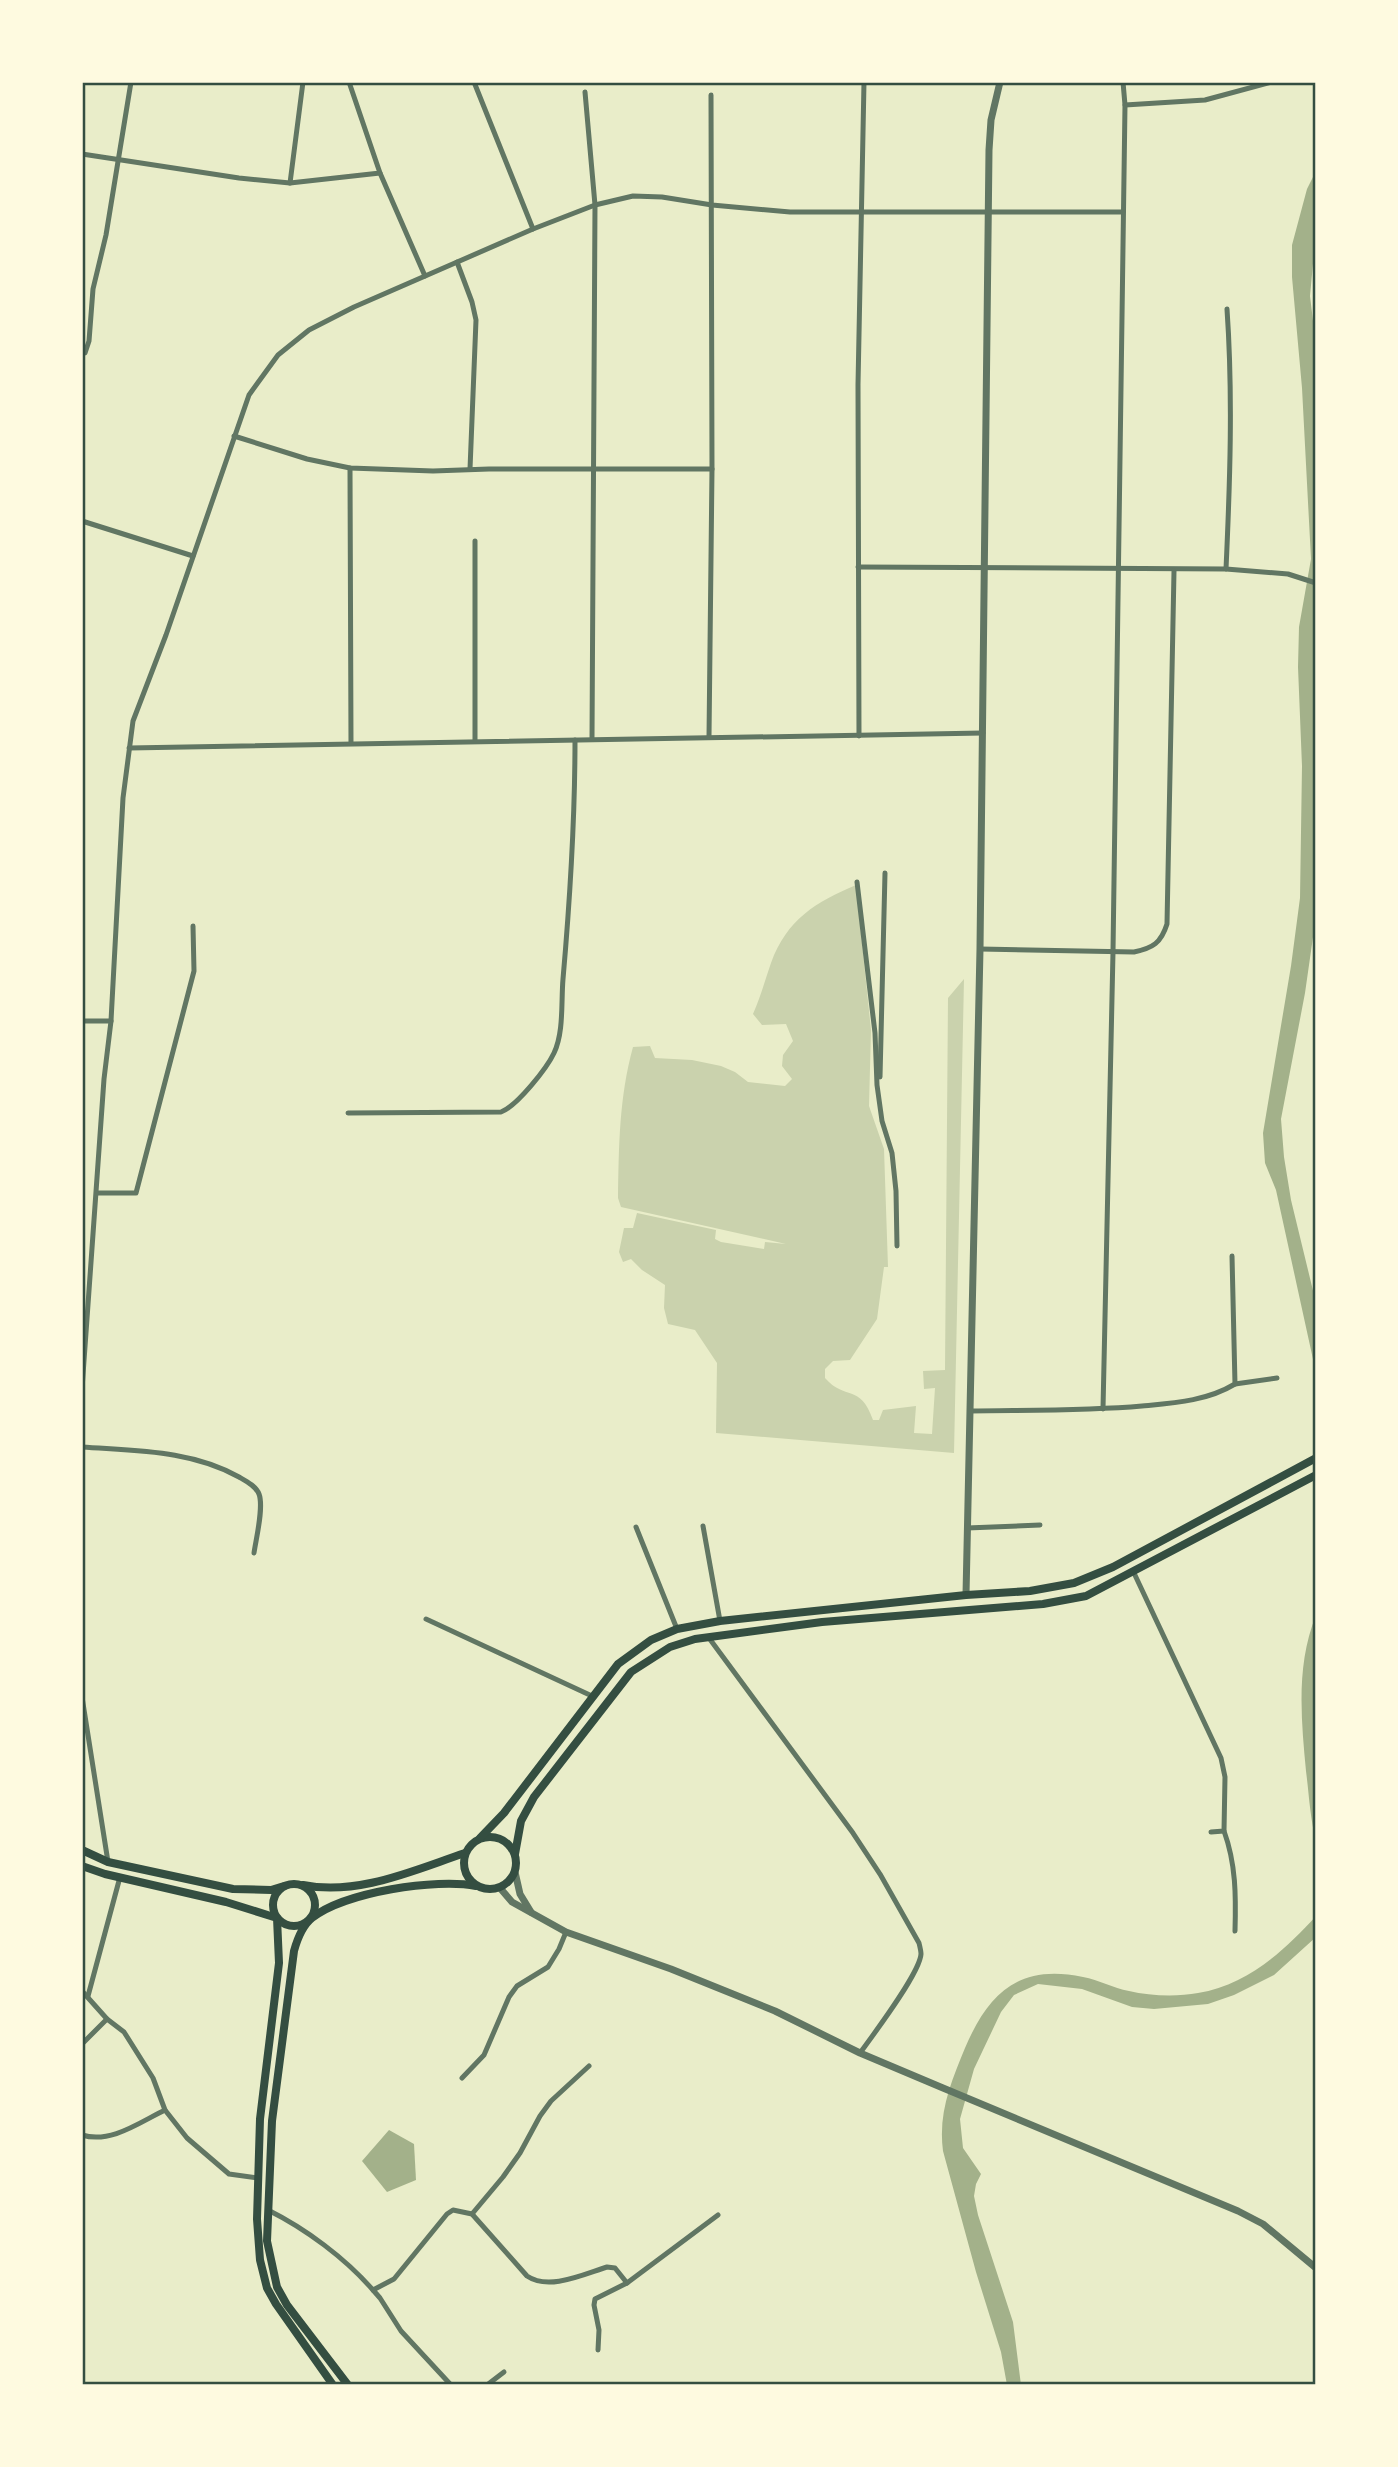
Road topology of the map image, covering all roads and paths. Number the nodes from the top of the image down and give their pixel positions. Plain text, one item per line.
1 (131, 82) edge
2 (303, 82) edge
3 (349, 82) edge
4 (474, 82) edge
5 (864, 82) edge
6 (1000, 82) edge
7 (1123, 82) edge
8 (1272, 82) edge
9 (584, 92) dead end
10 (711, 95) dead end
11 (1125, 105) junction
12 (82, 153) edge
13 (120, 159) junction
14 (380, 173) junction
15 (290, 183) junction
16 (595, 205) junction
17 (712, 205) junction
18 (862, 212) junction
19 (989, 212) junction
20 (1123, 212) junction
21 (533, 229) junction
22 (457, 262) junction
23 (425, 276) junction
24 (1227, 309) dead end
25 (82, 353) edge
26 (234, 436) junction
27 (349, 468) junction
28 (594, 468) junction
29 (470, 469) junction
30 (712, 469) junction
31 (82, 521) edge
32 (475, 541) dead end
33 (193, 556) junction
34 (858, 567) junction
35 (986, 568) junction
36 (1117, 569) junction
37 (1226, 569) junction
38 (1174, 570) junction
39 (1316, 583) edge
40 (983, 733) junction
41 (859, 736) junction
42 (709, 737) junction
43 (592, 739) junction
44 (575, 740) junction
45 (475, 741) junction
46 (351, 743) junction
47 (129, 748) junction
48 (885, 873) dead end
49 (858, 882) dead end
50 (193, 926) dead end
51 (980, 949) junction
52 (1113, 952) junction
53 (82, 1021) edge
54 (111, 1021) junction
55 (879, 1103) junction
56 (348, 1113) dead end
57 (97, 1193) junction
58 (897, 1247) dead end
59 (1233, 1256) dead end
60 (85, 1324) edge
61 (1277, 1378) dead end
62 (1235, 1384) junction
63 (82, 1389) edge
64 (1103, 1409) junction
65 (970, 1411) junction
66 (82, 1447) edge
67 (1316, 1458) edge
68 (1316, 1475) edge
69 (1040, 1525) dead end
70 (703, 1526) dead end
71 (636, 1527) dead end
72 (967, 1528) junction
73 (254, 1553) dead end
74 (1134, 1573) junction
75 (966, 1595) junction
76 (426, 1619) dead end
77 (720, 1620) junction
78 (677, 1629) junction
79 (709, 1637) junction
80 (592, 1696) junction
81 (82, 1697) edge
82 (1224, 1831) junction
83 (1211, 1832) dead end
84 (480, 1838) junction
85 (82, 1850) edge
86 (466, 1853) junction
87 (515, 1854) junction
88 (108, 1862) junction
89 (82, 1866) edge
90 (515, 1872) junction
91 (120, 1877) junction
92 (303, 1885) junction
93 (284, 1886) junction
94 (476, 1886) junction
95 (500, 1888) junction
96 (531, 1913) junction
97 (277, 1917) junction
98 (310, 1920) junction
99 (1235, 1931) dead end
100 (566, 1932) junction
101 (85, 1993) edge
102 (107, 2019) junction
103 (82, 2044) edge
104 (860, 2053) junction
105 (589, 2066) dead end
106 (462, 2078) dead end
107 (165, 2110) junction
108 (82, 2135) edge
109 (258, 2178) junction
110 (268, 2210) junction
111 (472, 2214) junction
112 (718, 2215) dead end
113 (1316, 2268) edge
114 (627, 2283) junction
115 (373, 2290) junction
116 (598, 2350) dead end
117 (504, 2372) dead end
118 (333, 2385) edge
119 (348, 2385) edge
120 (451, 2385) edge
121 (487, 2385) edge

1 - 13 street
2 - 15 street
3 - 14 street
4 - 21 street
5 - 18 street
6 - 19 street
7 - 11 street
8 - 11 street
9 - 16 street
10 - 17 street
11 - 20 street
12 - 13 street
13 - 15 street
13 - 25 street
14 - 15 street
14 - 23 street
16 - 17 street
16 - 21 street
16 - 28 street
17 - 18 street
17 - 30 street
18 - 19 street
18 - 34 street
19 - 20 street
19 - 35 street
20 - 36 street
21 - 22 street
22 - 23 street
22 - 29 street
23 - 26 street
24 - 37 street
26 - 27 street
26 - 33 street
27 - 29 street
27 - 46 street
28 - 29 street
28 - 30 street
28 - 43 street
30 - 42 street
31 - 33 street
32 - 45 street
33 - 47 street
34 - 35 street
34 - 41 street
35 - 36 street
35 - 40 street
36 - 38 street
36 - 52 street
37 - 38 street
37 - 39 street
38 - 52 street
40 - 41 street
40 - 51 street
41 - 42 street
42 - 43 street
43 - 44 street
44 - 45 street
44 - 56 street
45 - 46 street
46 - 47 street
47 - 54 street
48 - 55 street
49 - 55 street
50 - 57 street
51 - 52 street
51 - 65 street
52 - 64 street
53 - 54 street
54 - 57 street
55 - 58 street
57 - 60 street
59 - 62 street
60 - 63 street
61 - 62 street
62 - 64 street
64 - 65 street
65 - 72 street
66 - 73 street
67 - 75 main road
68 - 74 main road
69 - 72 street
70 - 77 street
71 - 78 street
72 - 75 street
74 - 79 main road
74 - 82 street
75 - 77 main road
76 - 80 street
77 - 78 main road
78 - 80 main road
79 - 87 main road
79 - 104 street
80 - 84 main road
81 - 88 street
82 - 83 street
82 - 99 street
84 - 86 main road
84 - 87 main road
85 - 88 main road
86 - 92 main road
86 - 94 main road
87 - 90 main road
88 - 93 main road
89 - 91 main road
90 - 95 main road
90 - 96 street
91 - 97 main road
91 - 101 street
92 - 93 main road
92 - 98 main road
93 - 97 main road
94 - 95 main road
94 - 98 main road
95 - 96 street
96 - 100 street
97 - 98 main road
97 - 109 main road
98 - 110 main road
100 - 104 street
100 - 106 street
101 - 102 street
102 - 103 street
102 - 107 street
104 - 113 street
105 - 111 street
107 - 108 street
107 - 109 street
109 - 118 main road
110 - 115 street
110 - 119 main road
111 - 114 street
111 - 115 street
112 - 114 street
114 - 116 street
115 - 120 street
117 - 121 street

